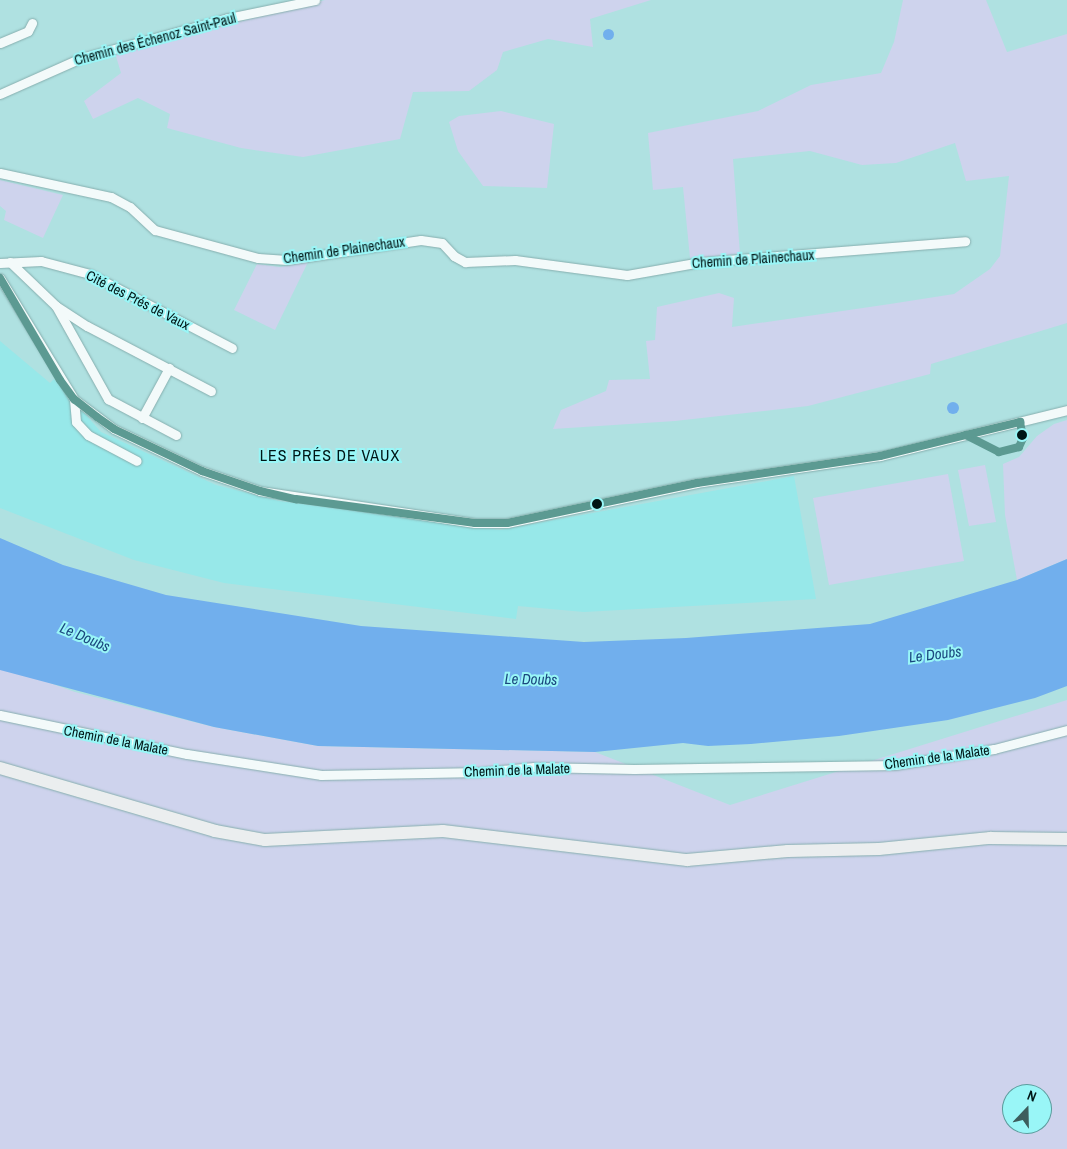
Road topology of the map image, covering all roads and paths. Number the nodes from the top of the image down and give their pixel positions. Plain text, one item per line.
1 (315, 0) edge
2 (32, 23) dead end
3 (0, 43) edge
4 (0, 94) edge
5 (0, 173) edge
6 (965, 241) dead end
7 (10, 262) junction
8 (0, 263) edge
9 (0, 278) edge
10 (56, 306) junction
11 (232, 348) dead end
12 (169, 368) junction
13 (211, 391) dead end
14 (74, 399) junction
15 (1067, 410) edge
16 (142, 418) junction
17 (176, 436) dead end
18 (137, 462) dead end
19 (0, 715) edge
20 (1067, 730) edge
21 (0, 768) edge
22 (1067, 839) edge

1 - 4 street, Chemin des Échenoz Saint-Paul
2 - 3 street
5 - 6 street, Chemin de Plainechaux
7 - 8 street, Cité des Prés de Vaux
7 - 10 street
7 - 11 street, Cité des Prés de Vaux
9 - 14 street
10 - 12 street
10 - 16 street
12 - 13 street
12 - 16 street
14 - 15 street
14 - 18 street
16 - 17 street
19 - 20 street, Chemin de la Malate
21 - 22 main road

